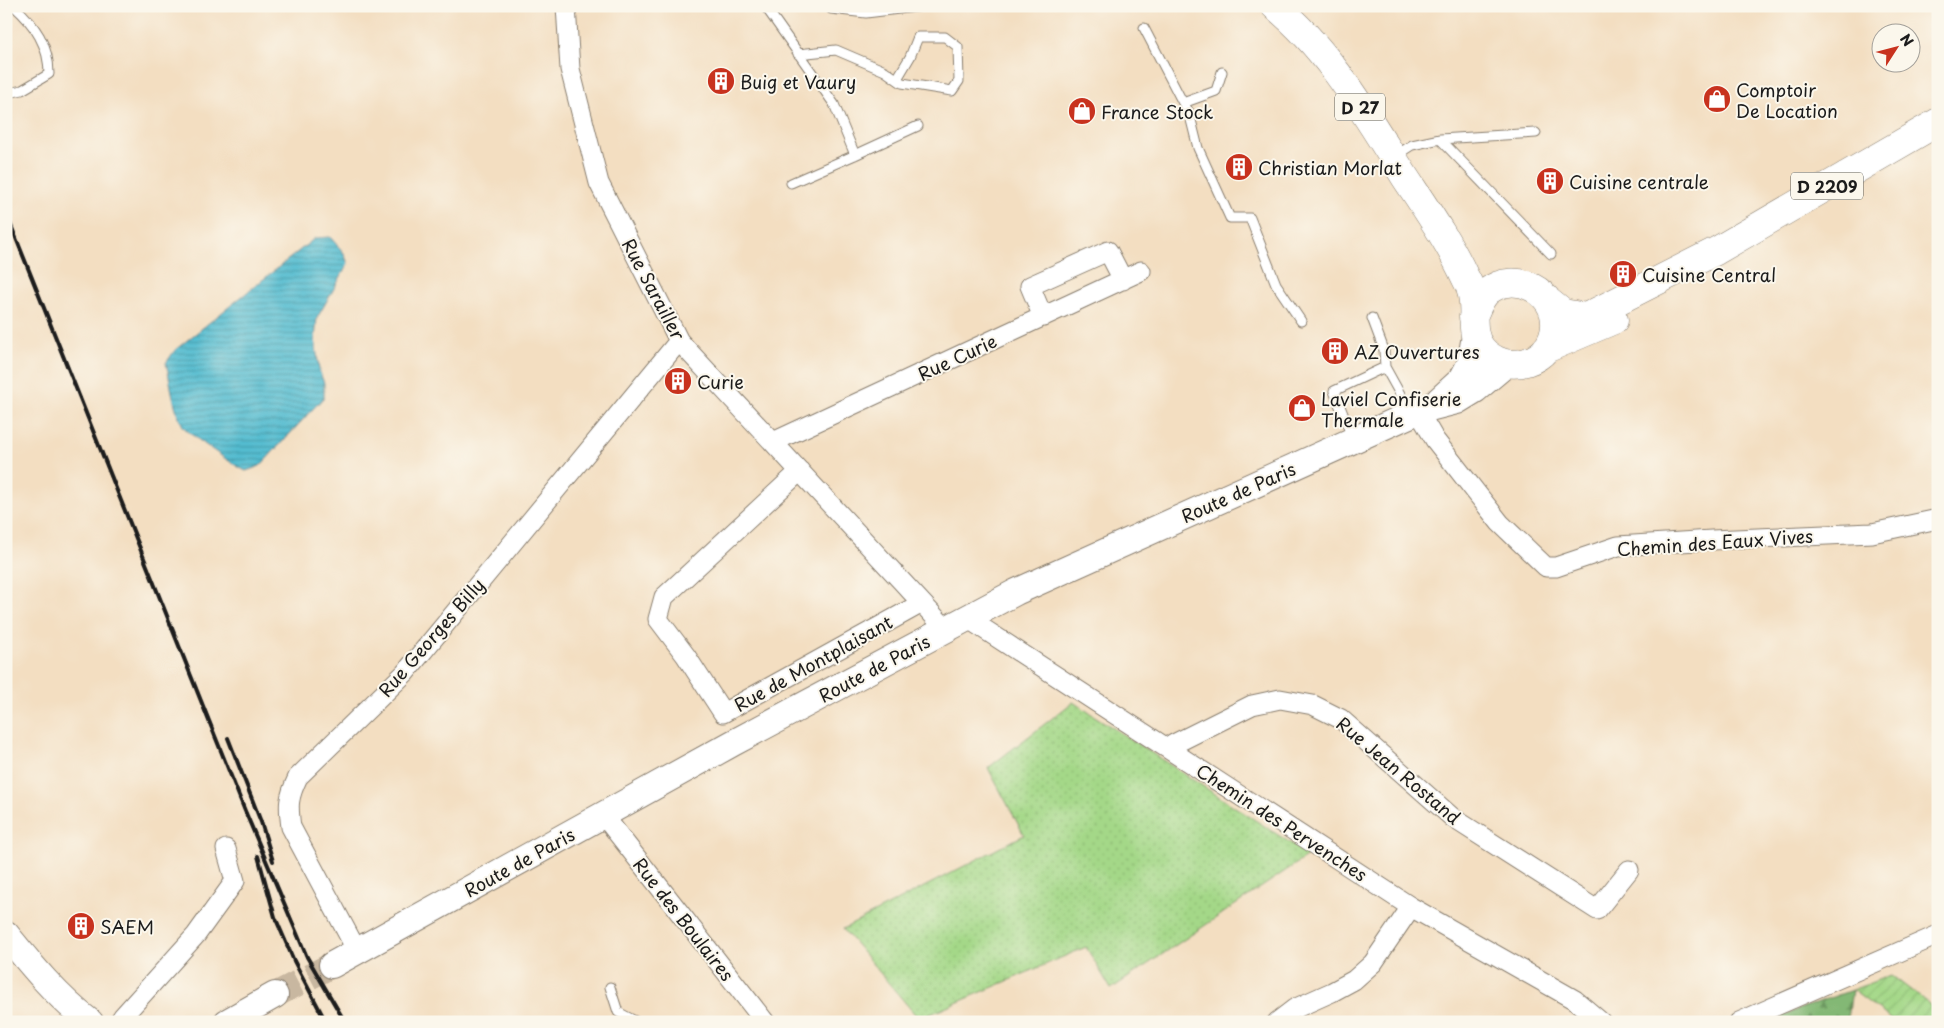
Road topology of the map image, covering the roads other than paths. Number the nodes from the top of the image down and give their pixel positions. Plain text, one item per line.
1 (14, 6) edge
2 (566, 6) edge
3 (765, 6) edge
4 (829, 6) edge
5 (924, 6) edge
6 (1275, 6) edge
7 (1144, 28) dead end
8 (798, 54) junction
9 (1222, 72) dead end
10 (897, 79) junction
11 (6, 88) edge
12 (1183, 104) junction
13 (1938, 122) edge
14 (918, 126) dead end
15 (1536, 133) dead end
16 (1440, 139) junction
17 (855, 155) junction
18 (1393, 157) junction
19 (791, 183) dead end
20 (1432, 219) junction
21 (1716, 250) junction
22 (1551, 254) dead end
23 (1141, 271) dead end
24 (1123, 280) junction
25 (1511, 282) junction
26 (1548, 301) junction
27 (1043, 317) junction
28 (1372, 318) dead end
29 (1301, 321) dead end
30 (1474, 326) junction
31 (678, 341) junction
32 (1546, 349) junction
33 (1506, 364) junction
34 (1386, 367) junction
35 (1421, 411) junction
36 (1353, 441) junction
37 (773, 442) junction
38 (800, 471) junction
39 (1938, 520) edge
40 (922, 603) junction
41 (957, 623) junction
42 (1170, 749) junction
43 (604, 816) junction
44 (226, 849) dead end
45 (1629, 870) dead end
46 (1411, 907) junction
47 (6, 934) edge
48 (1938, 935) edge
49 (357, 951) junction
50 (332, 965) tunnel mouth
51 (610, 987) dead end
52 (275, 995) tunnel mouth
53 (82, 1018) edge
54 (119, 1022) edge
55 (227, 1022) edge
56 (637, 1022) edge
57 (764, 1022) edge
58 (1277, 1022) edge
59 (1601, 1022) edge
60 (1739, 1022) edge

1 - 11 lane
2 - 31 street, Rue Sarailler
3 - 8 lane
4 - 5 lane
6 - 18 main road, D 27
7 - 12 lane
8 - 10 lane
8 - 17 lane
9 - 12 lane
10 - 10 lane
12 - 29 lane
13 - 21 main road, D 2209
14 - 17 lane
15 - 16 lane
16 - 18 lane
16 - 22 lane
17 - 19 lane
18 - 20 main road, D 27
20 - 25 main road, D 27
20 - 30 main road, D 27
21 - 26 main road, D 2209
21 - 32 main road, D 2209
23 - 24 street, Rue Curie
24 - 27 street, Rue Curie
24 - 27 street
25 - 26 main road
25 - 30 main road
26 - 32 main road
27 - 37 street, Rue Curie
28 - 34 lane
30 - 33 main road
30 - 35 main road, Route de Paris
31 - 37 street, Rue Sarailler
31 - 49 street, Rue Georges Billy
32 - 33 main road
33 - 35 main road, Route de Paris
34 - 35 lane
34 - 36 lane
35 - 36 main road, Route de Paris
35 - 39 street, Chemin des Eaux Vives
36 - 41 main road, Route de Paris
37 - 38 street, Rue Sarailler
38 - 40 street, Rue Sarailler
38 - 40 street, Rue de Montplaisant
40 - 41 street, Rue Sarailler
41 - 42 street, Chemin des Pervenches
41 - 43 main road, Route de Paris
42 - 45 street, Rue Jean Rostand
42 - 46 street, Chemin des Pervenches
43 - 49 main road, Route de Paris
43 - 57 street, Rue des Boulaires
44 - 54 street
46 - 58 street
46 - 59 street, Chemin des Pervenches
47 - 53 main road
48 - 60 street
49 - 50 main road, Route de Paris
51 - 56 lane
52 - 55 main road

